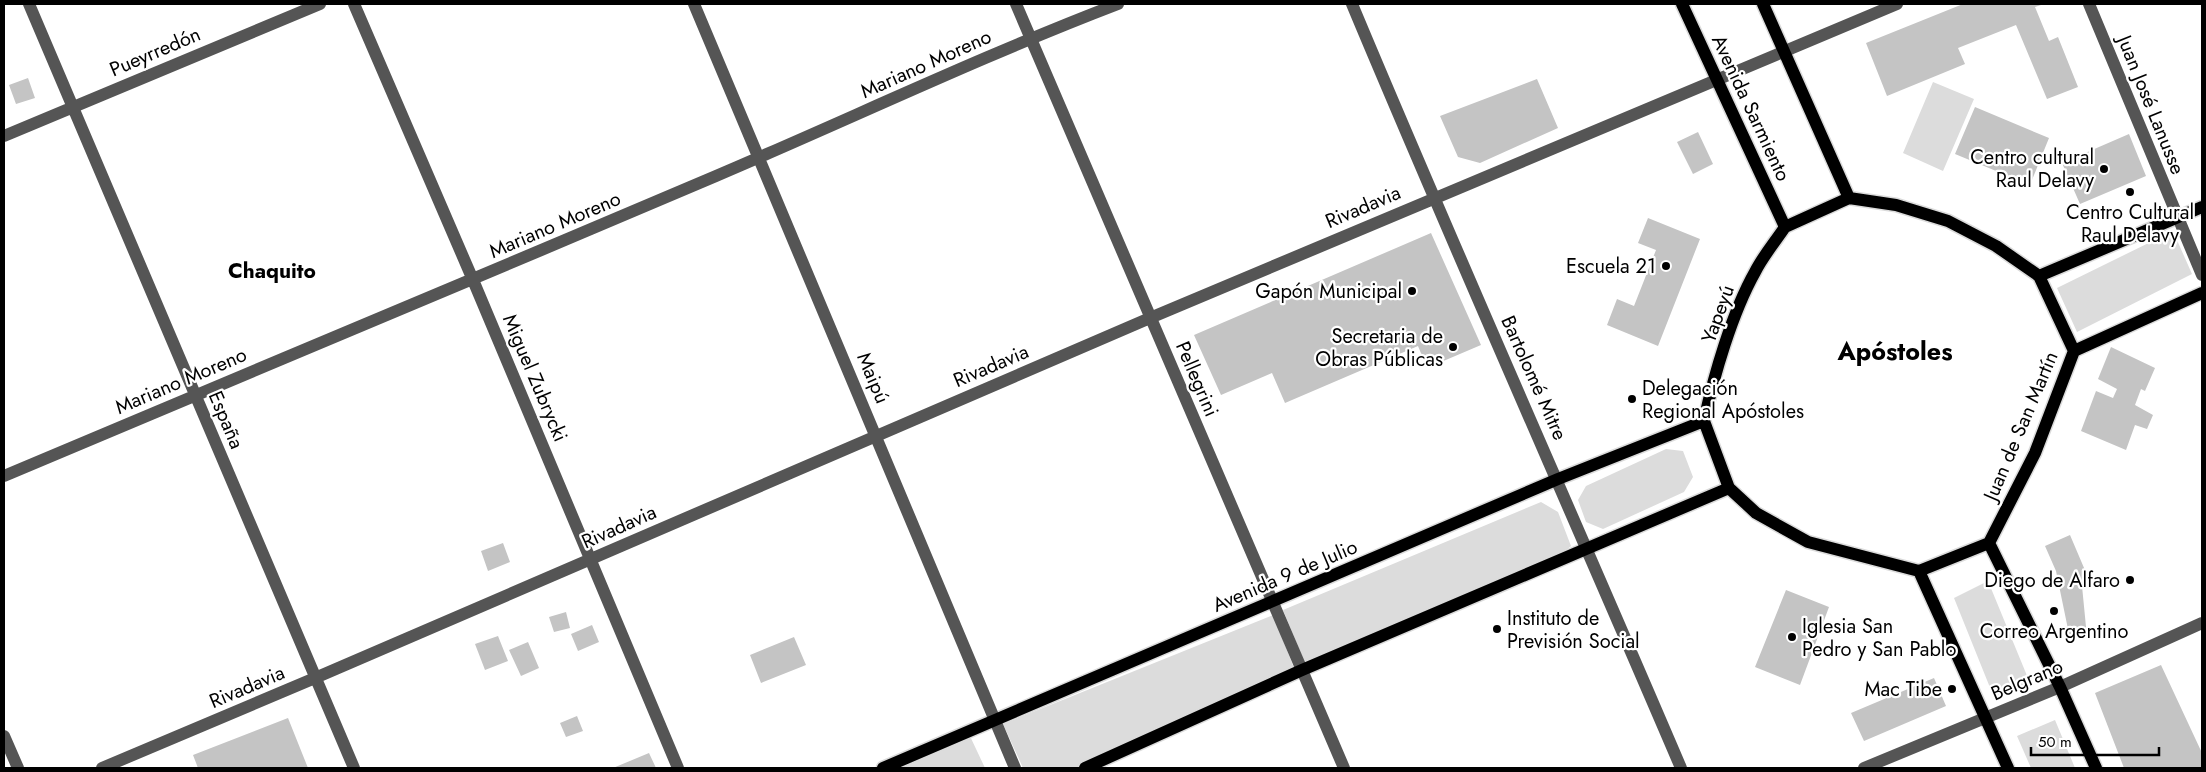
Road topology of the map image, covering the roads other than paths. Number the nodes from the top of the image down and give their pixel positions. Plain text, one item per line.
1 (28, 4) edge
2 (320, 4) edge
3 (354, 4) edge
4 (694, 4) edge
5 (1016, 4) edge
6 (1118, 4) edge
7 (1352, 4) edge
8 (1682, 4) edge
9 (1763, 4) edge
10 (1897, 4) edge
11 (2089, 4) edge
12 (1030, 38) junction
13 (1784, 53) junction
14 (1716, 80) junction
15 (72, 107) junction
16 (4, 136) edge
17 (759, 158) junction
18 (1434, 198) junction
19 (1849, 198) junction
20 (2202, 208) edge
21 (2178, 218) junction
22 (1785, 227) junction
23 (2202, 275) edge
24 (2039, 276) junction
25 (473, 280) junction
26 (2202, 292) edge
27 (1150, 318) junction
28 (2074, 351) junction
29 (195, 396) junction
30 (1704, 421) junction
31 (876, 435) junction
32 (4, 476) edge
33 (1558, 479) junction
34 (1729, 488) junction
35 (1989, 543) junction
36 (1588, 550) junction
37 (590, 560) junction
38 (1919, 571) junction
39 (1272, 602) junction
40 (2202, 623) edge
41 (1302, 670) junction
42 (315, 678) junction
43 (2060, 687) junction
44 (1986, 718) junction
45 (994, 721) junction
46 (4, 736) edge
47 (18, 768) edge
48 (102, 768) edge
49 (354, 768) edge
50 (678, 768) edge
51 (883, 768) edge
52 (1015, 768) edge
53 (1085, 768) edge
54 (1344, 768) edge
55 (1681, 768) edge
56 (1864, 768) edge
57 (2008, 768) edge
58 (2096, 768) edge

1 - 15 street, España
2 - 15 street, Pueyrredón
3 - 25 street, Miguel Zubrycki
4 - 17 street, Maipú
5 - 12 street, Pellegrini
6 - 12 street, Mariano Moreno
7 - 18 street, Bartolomé Mitre
8 - 14 main road, Avenida Sarmiento
9 - 13 main road
10 - 13 street, Rivadavia
11 - 21 street, Juan José Lanusse
12 - 17 street, Mariano Moreno
12 - 27 street, Pellegrini
13 - 14 street, Rivadavia
13 - 19 main road
14 - 18 street, Rivadavia
14 - 22 main road, Avenida Sarmiento
15 - 16 street, Pueyrredón
15 - 29 street, España
17 - 25 street, Mariano Moreno
17 - 31 street, Maipú
18 - 27 street, Rivadavia
18 - 33 street, Bartolomé Mitre
19 - 22 main road
19 - 24 main road
20 - 21 main road
21 - 23 street, Juan José Lanusse
21 - 24 main road
22 - 30 main road, Yapeyú
24 - 28 main road
25 - 29 street, Mariano Moreno
25 - 37 street, Miguel Zubrycki
26 - 28 main road
27 - 31 street, Rivadavia
27 - 39 street, Pellegrini
28 - 35 main road, Juan de San Martín
29 - 32 street, Mariano Moreno
29 - 42 street, España
30 - 33 main road, Avenida 9 de Julio
30 - 34 main road
31 - 37 street, Rivadavia
31 - 45 street, Maipú
33 - 36 street, Bartolomé Mitre
33 - 39 main road, Avenida 9 de Julio
34 - 36 main road
34 - 38 main road
35 - 38 main road
35 - 43 main road
36 - 41 main road
36 - 55 street, Bartolomé Mitre
37 - 42 street, Rivadavia
37 - 50 street, Miguel Zubrycki
38 - 44 main road
39 - 41 street, Pellegrini
39 - 45 main road, Avenida 9 de Julio
40 - 43 street, Belgrano
41 - 53 main road
41 - 54 street, Pellegrini
42 - 48 street, Rivadavia
42 - 49 street, España
43 - 44 street, Belgrano
43 - 58 main road
44 - 56 street, Belgrano
44 - 57 main road
45 - 51 main road, Avenida 9 de Julio
45 - 52 street, Maipú
46 - 47 street

